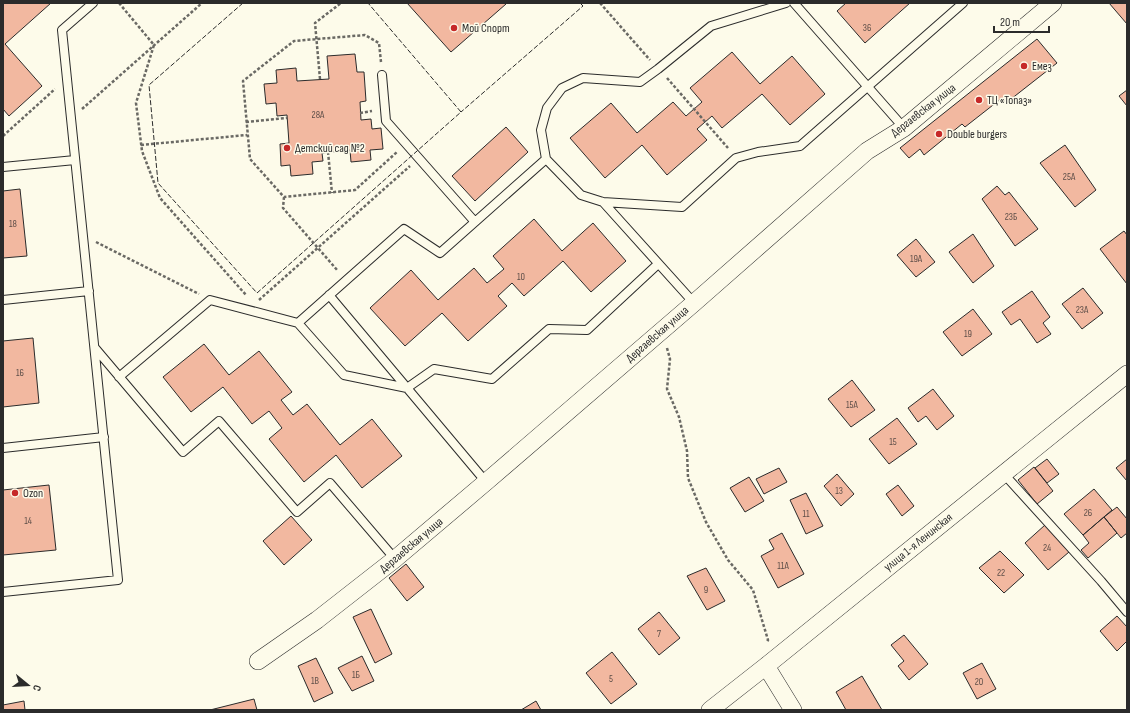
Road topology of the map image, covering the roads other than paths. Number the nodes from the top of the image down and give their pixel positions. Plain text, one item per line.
1 (93, 3) edge
2 (786, 3) edge
3 (794, 3) edge
4 (963, 3) edge
5 (1052, 3) edge
6 (382, 75) road end
7 (868, 87) junction
8 (904, 128) junction
9 (546, 159) junction
10 (75, 160) junction
11 (3, 167) edge
12 (603, 202) junction
13 (475, 222) junction
14 (658, 264) junction
15 (89, 291) junction
16 (329, 295) junction
17 (3, 300) edge
18 (694, 302) junction
19 (298, 323) junction
20 (95, 348) junction
21 (1127, 374) edge
22 (119, 377) junction
23 (407, 388) junction
24 (104, 437) junction
25 (3, 448) edge
26 (1003, 473) junction
27 (486, 482) junction
28 (395, 559) junction
29 (3, 592) edge
30 (1127, 612) edge
31 (258, 661) dead end
32 (766, 666) junction
33 (710, 710) edge
34 (793, 710) edge

1 - 10 lane
2 - 9 lane
3 - 7 lane
4 - 7 lane
5 - 8 street, Дергаевская улица
6 - 13 lane
7 - 8 lane
7 - 12 lane
8 - 18 street, Дергаевская улица
9 - 12 lane
9 - 13 lane
10 - 11 lane
10 - 15 lane
12 - 14 lane
13 - 16 lane
14 - 18 lane
14 - 23 lane
15 - 17 lane
15 - 20 lane
16 - 19 lane
16 - 23 lane
18 - 27 street, Дергаевская улица
19 - 22 lane
19 - 23 lane
20 - 22 lane
20 - 24 lane
21 - 26 street, улица 1-я Ленинская
22 - 28 lane
23 - 27 lane
24 - 25 lane
24 - 29 lane
26 - 30 lane
26 - 32 street, улица 1-я Ленинская
27 - 28 street, Дергаевская улица
28 - 31 street, Дергаевская улица
32 - 33 street, улица 1-я Ленинская
32 - 34 street

